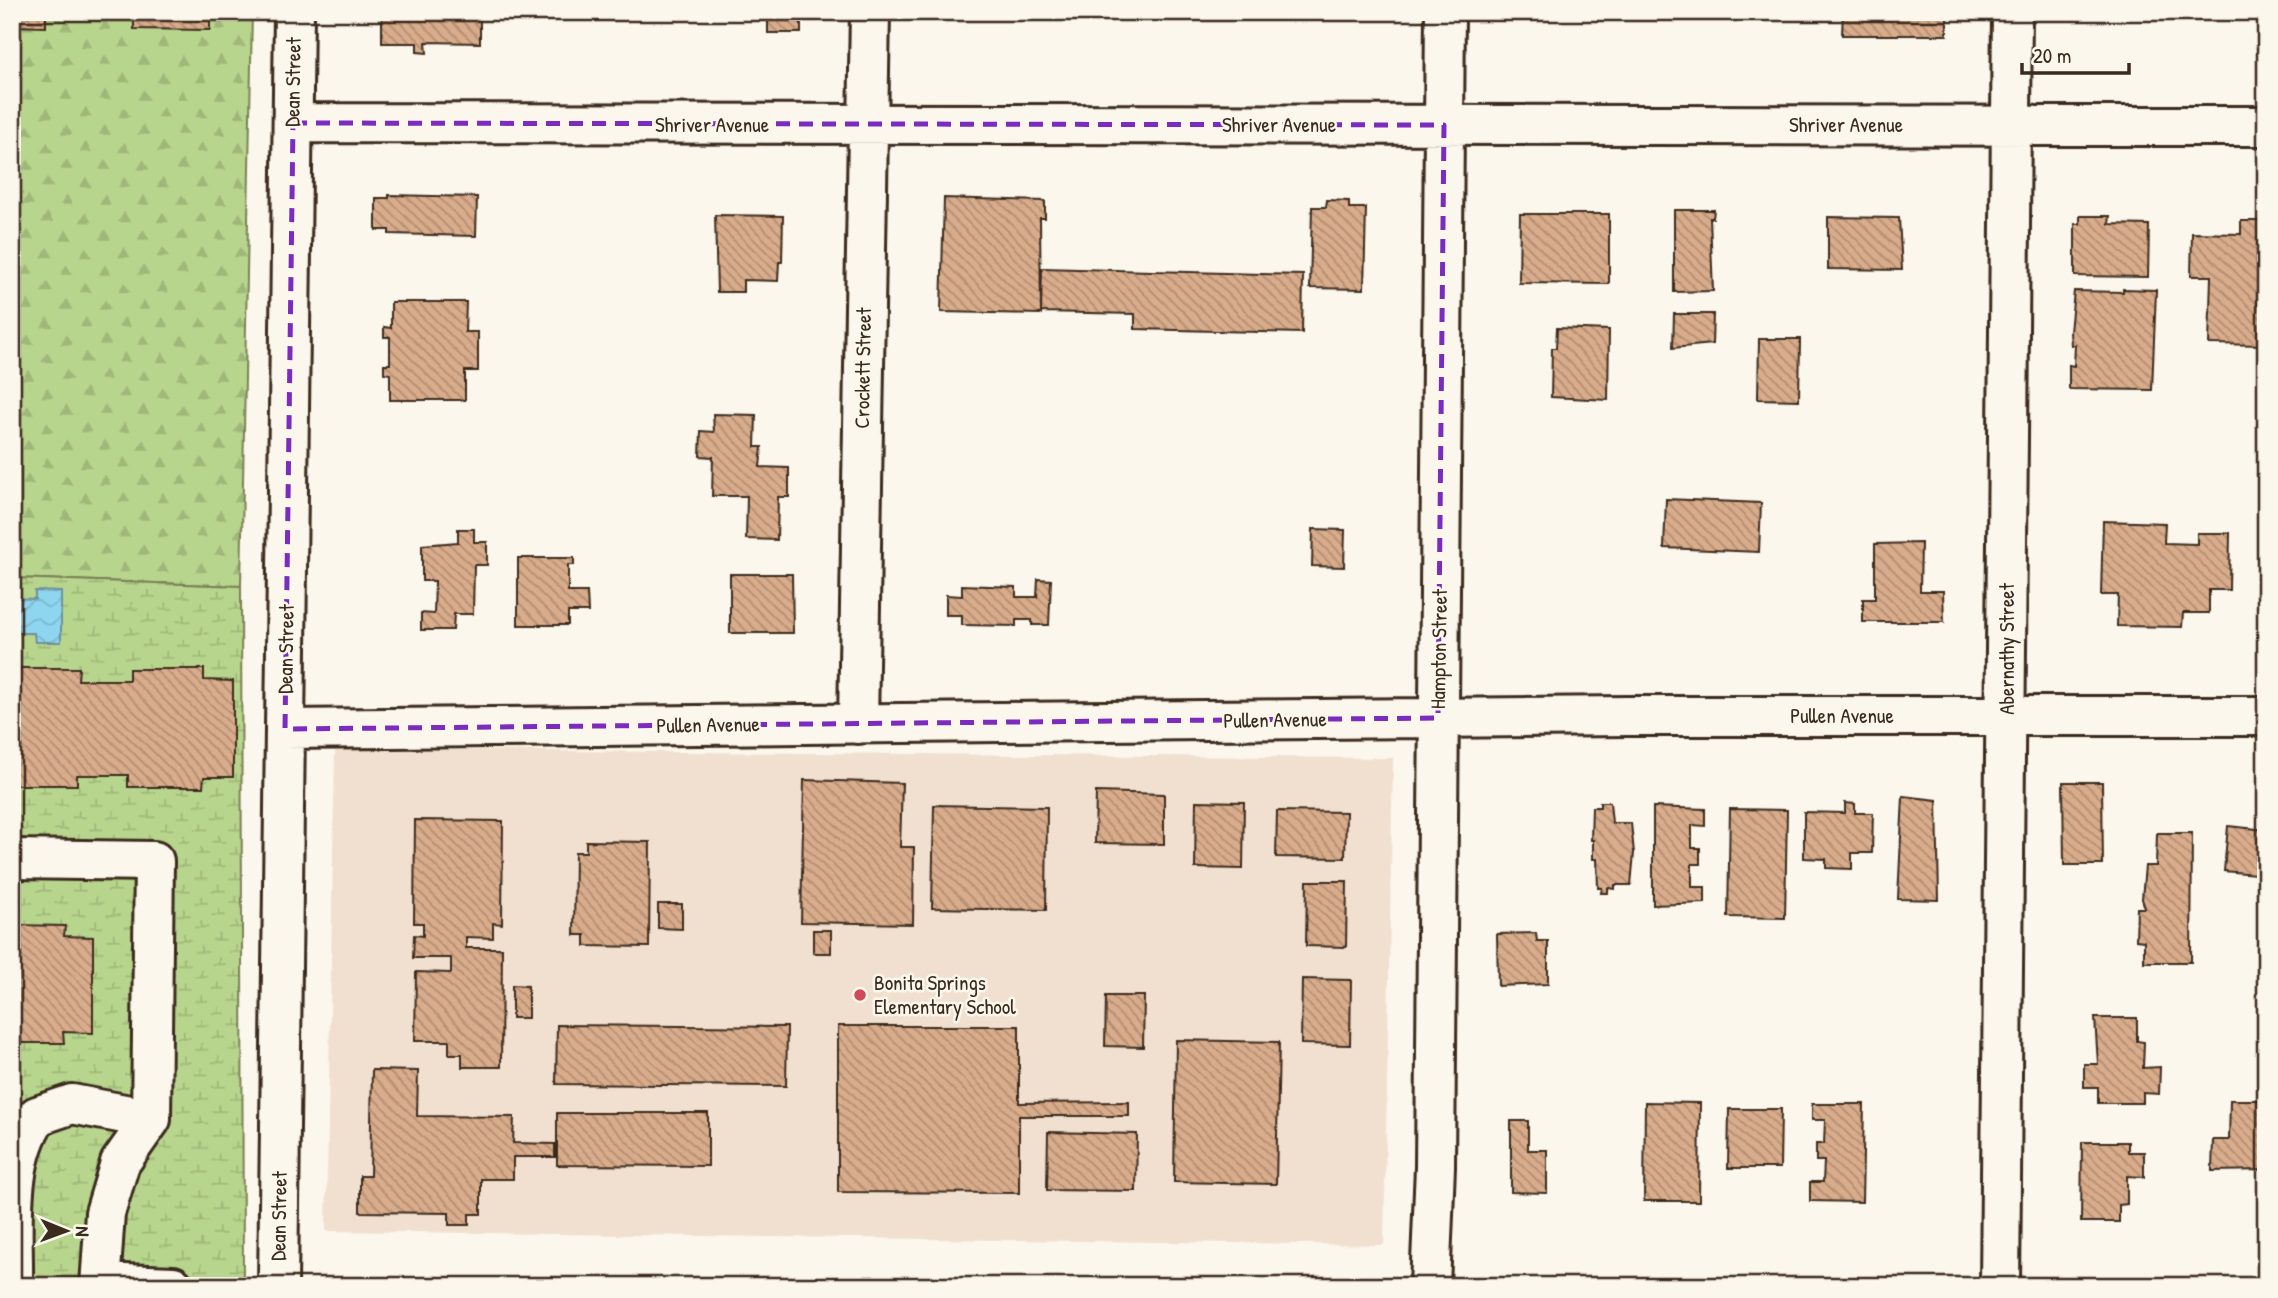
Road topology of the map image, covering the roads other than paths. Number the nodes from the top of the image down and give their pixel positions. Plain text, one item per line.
1 (294, 12) edge
2 (870, 12) edge
3 (1446, 12) edge
4 (2012, 12) edge
5 (293, 123) junction
6 (867, 125) junction
7 (1444, 125) junction
8 (2010, 125) junction
9 (2266, 125) edge
10 (2007, 716) junction
11 (2266, 716) edge
12 (1438, 718) junction
13 (858, 724) junction
14 (285, 729) junction
15 (12, 859) edge
16 (151, 1119) junction
17 (100, 1284) edge
18 (13, 1286) edge
19 (173, 1286) edge
20 (278, 1286) edge
21 (1430, 1286) edge
22 (2000, 1286) edge

1 - 5 street, Dean Street
2 - 6 street, Crockett Street
3 - 7 street, Hampton Street
4 - 8 street, Abernathy Street
5 - 6 street, Shriver Avenue
5 - 14 street, Dean Street
6 - 7 street, Shriver Avenue
6 - 13 street, Crockett Street
7 - 8 street, Shriver Avenue
7 - 12 street, Hampton Street
8 - 9 street, Shriver Avenue
8 - 10 street, Abernathy Street
10 - 11 street, Pullen Avenue
10 - 12 street, Pullen Avenue
10 - 22 street, Abernathy Street
12 - 13 street, Pullen Avenue
12 - 21 street, Hampton Street
13 - 14 street, Pullen Avenue
14 - 20 street, Dean Street
15 - 16 street
16 - 17 street
16 - 18 street
17 - 19 street

